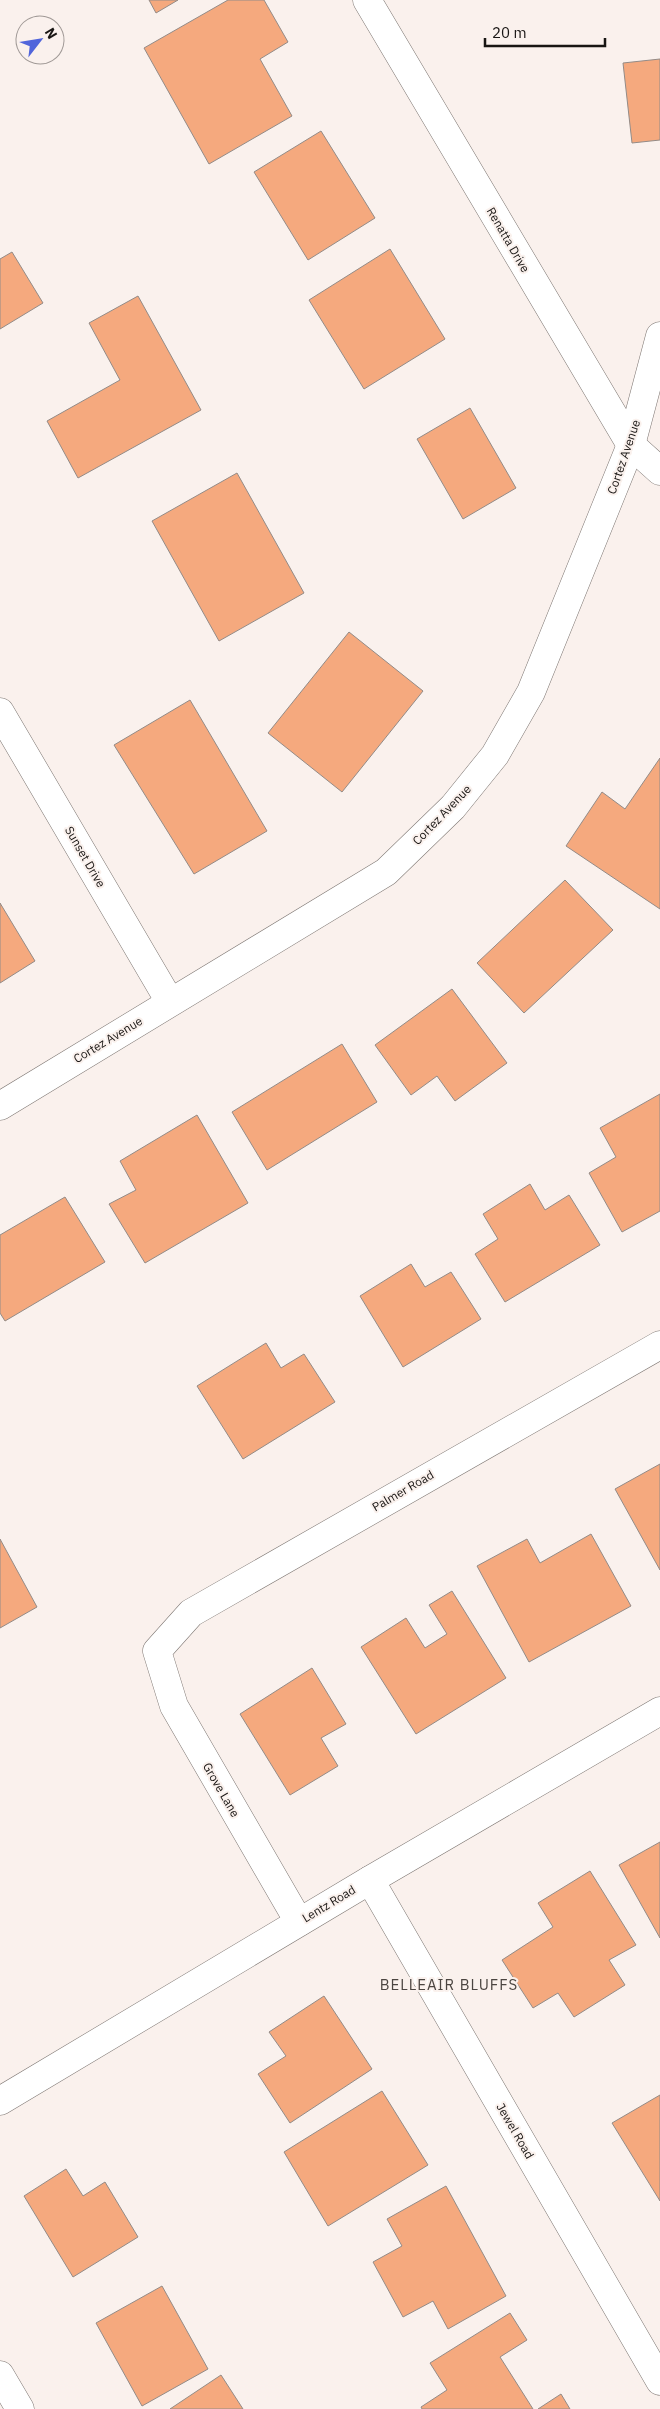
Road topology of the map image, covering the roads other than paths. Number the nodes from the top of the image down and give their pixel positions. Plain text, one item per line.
1 (367, 0) edge
2 (660, 336) edge
3 (631, 445) junction
4 (660, 471) edge
5 (0, 712) edge
6 (170, 1002) junction
7 (0, 1106) edge
8 (660, 1345) edge
9 (158, 1651) joint
10 (660, 1710) edge
11 (370, 1880) junction
12 (299, 1922) junction
13 (0, 2101) edge
14 (0, 2375) edge
15 (659, 2378) edge
16 (20, 2409) edge

1 - 3 street, Renatta Drive
2 - 3 street, Cortez Avenue
3 - 4 street, Renatta Drive
3 - 6 street, Cortez Avenue
5 - 6 street, Sunset Drive
6 - 7 street, Cortez Avenue
8 - 9 street, Palmer Road
9 - 12 street, Grove Lane
10 - 11 street, Lentz Road
11 - 12 street, Lentz Road
11 - 15 street, Jewel Road
12 - 13 street, Lentz Road
14 - 16 street

